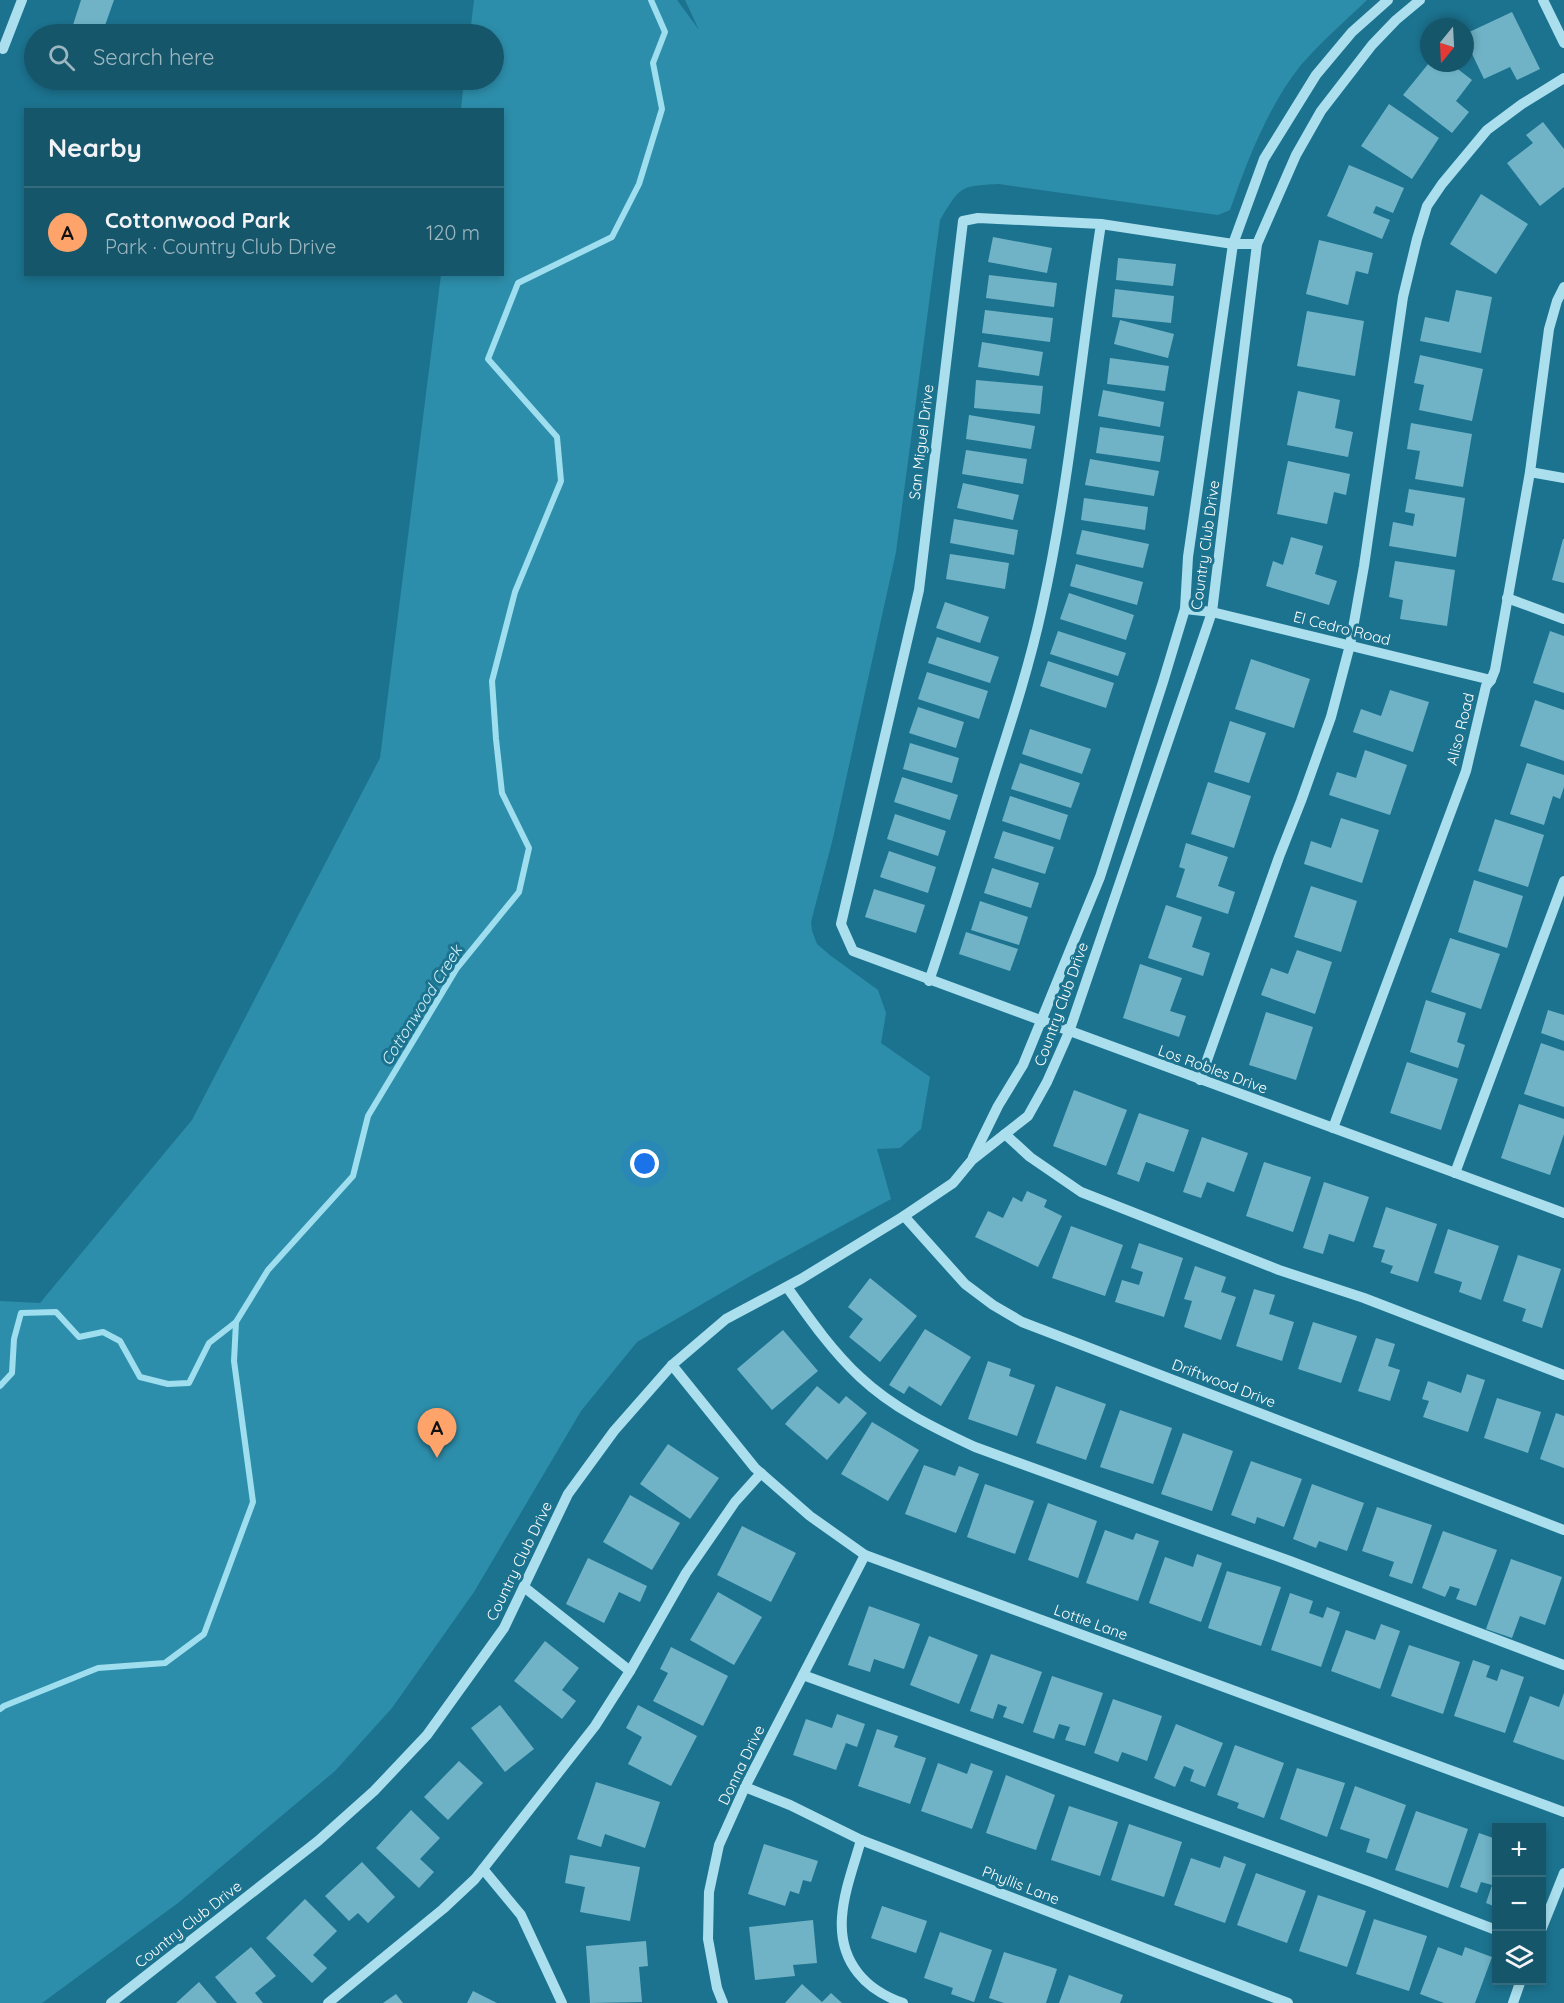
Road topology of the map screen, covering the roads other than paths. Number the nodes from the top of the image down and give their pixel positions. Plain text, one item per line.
1 (22, 0) edge
2 (1388, 0) edge
3 (1420, 0) edge
4 (1543, 0) edge
5 (1564, 44) edge
6 (3, 49) dead end
7 (1564, 78) edge
8 (1101, 224) junction
9 (1233, 244) junction
10 (1257, 244) junction
11 (1564, 287) edge
12 (1530, 472) junction
13 (1564, 478) edge
14 (1508, 598) junction
15 (1185, 609) junction
16 (1212, 612) junction
17 (1564, 619) edge
18 (1350, 645) junction
19 (1491, 680) junction
20 (1564, 881) edge
21 (853, 951) joint
22 (929, 981) junction
23 (1040, 1021) junction
24 (1069, 1032) junction
25 (1200, 1080) junction
26 (1333, 1128) junction
27 (1005, 1134) junction
28 (972, 1160) junction
29 (1455, 1173) junction
30 (1564, 1213) edge
31 (904, 1216) junction
32 (787, 1287) junction
33 (672, 1365) junction
34 (1564, 1374) edge
35 (761, 1473) junction
36 (1564, 1530) edge
37 (865, 1555) junction
38 (524, 1587) junction
39 (1564, 1665) edge
40 (630, 1671) junction
41 (803, 1675) junction
42 (745, 1787) junction
43 (1564, 1812) edge
44 (861, 1840) junction
45 (483, 1869) junction
46 (1564, 1873) edge
47 (1546, 1918) edge
48 (1492, 1928) edge
49 (1519, 1985) edge
50 (111, 2003) edge
51 (328, 2003) edge
52 (562, 2003) edge
53 (723, 2003) edge
54 (903, 2003) edge
55 (1288, 2003) edge
56 (1513, 2003) edge

1 - 6 street
2 - 9 street, Country Club Drive
3 - 10 street, Country Club Drive
4 - 5 street
7 - 18 street
8 - 9 street, San Miguel Drive
8 - 21 street, San Miguel Drive
8 - 22 street
9 - 10 street, San Miguel Drive
9 - 15 street, Country Club Drive
10 - 16 street, Country Club Drive
11 - 12 street, Aliso Road
12 - 13 street
12 - 14 street, Aliso Road
14 - 17 street
14 - 19 street, Aliso Road
15 - 16 street, El Cedro Road
15 - 23 street, Country Club Drive
16 - 18 street, El Cedro Road
16 - 24 street, Country Club Drive
18 - 19 street, El Cedro Road
18 - 25 street
19 - 26 street, Aliso Road
20 - 29 street
21 - 22 street, Los Robles Drive
22 - 23 street, Los Robles Drive
23 - 24 street, Los Robles Drive
23 - 28 street, Country Club Drive
24 - 25 street, Los Robles Drive
24 - 27 street, Country Club Drive
25 - 26 street, Los Robles Drive
26 - 29 street, Los Robles Drive
27 - 28 street, Country Club Drive
27 - 34 street
28 - 31 street, Country Club Drive
29 - 30 street, Los Robles Drive
31 - 32 street, Country Club Drive
31 - 36 street, Driftwood Drive
32 - 33 street, Country Club Drive
32 - 39 street
33 - 35 street, Lottie Lane
33 - 38 street, Country Club Drive
35 - 37 street, Lottie Lane
35 - 40 street
37 - 41 street, Donna Drive
37 - 43 street, Lottie Lane
38 - 40 street
38 - 50 street, Country Club Drive
40 - 45 street
41 - 42 street, Donna Drive
41 - 48 street
42 - 44 street, Phyllis Lane
42 - 53 street, Donna Drive
44 - 54 street
44 - 55 street, Phyllis Lane
45 - 51 street
45 - 52 street
46 - 47 street
49 - 56 street

